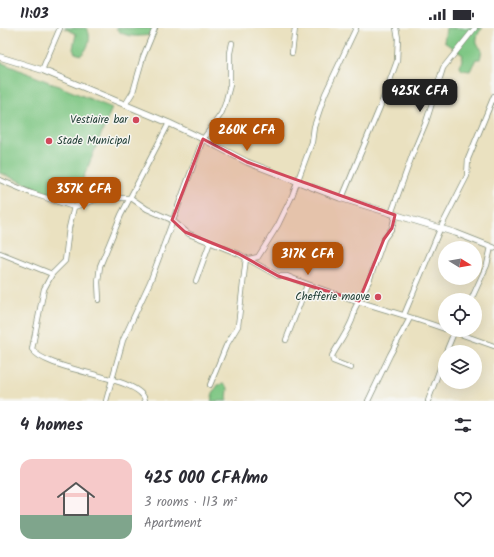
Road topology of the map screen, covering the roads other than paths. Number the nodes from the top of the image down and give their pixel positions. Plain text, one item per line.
1 (60, 28) edge
2 (155, 28) edge
3 (295, 28) edge
4 (356, 28) edge
5 (396, 28) edge
6 (475, 28) edge
7 (232, 43) dead end
8 (292, 53) dead end
9 (0, 57) edge
10 (42, 70) junction
11 (494, 96) edge
12 (125, 105) junction
13 (169, 123) junction
14 (203, 138) junction
15 (0, 180) edge
16 (297, 180) junction
17 (131, 198) junction
18 (342, 198) junction
19 (74, 207) junction
20 (393, 214) junction
21 (172, 220) junction
22 (440, 229) junction
23 (210, 242) junction
24 (492, 247) edge
25 (0, 253) edge
26 (246, 259) junction
27 (52, 274) junction
28 (196, 281) dead end
29 (307, 285) junction
30 (474, 293) edge
31 (100, 300) dead end
32 (359, 301) junction
33 (404, 315) junction
34 (410, 318) junction
35 (438, 327) edge
36 (471, 337) edge
37 (286, 340) dead end
38 (494, 346) edge
39 (351, 368) dead end
40 (438, 374) edge
41 (112, 380) junction
42 (210, 385) dead end
43 (106, 401) edge
44 (145, 401) edge
45 (368, 401) edge
46 (428, 401) edge

1 - 10 street
2 - 12 street
3 - 8 street
4 - 16 street
5 - 18 street
6 - 20 street
7 - 14 street
9 - 10 street
10 - 12 street
11 - 22 street
12 - 13 street
13 - 14 street
13 - 17 street
14 - 16 street
14 - 21 street
15 - 19 street
16 - 18 street
16 - 26 street
17 - 19 street
17 - 21 street
17 - 31 street
18 - 20 street
19 - 27 street
20 - 22 street
20 - 32 street
21 - 23 street
21 - 41 street
22 - 24 street
22 - 33 street
23 - 26 street
23 - 28 street
24 - 30 street
25 - 27 street
26 - 29 street
26 - 42 street
27 - 41 street
29 - 32 street
29 - 37 street
32 - 33 street
32 - 39 street
33 - 34 street
34 - 35 street
34 - 45 street
36 - 38 street
40 - 46 street
41 - 43 street
41 - 44 street

